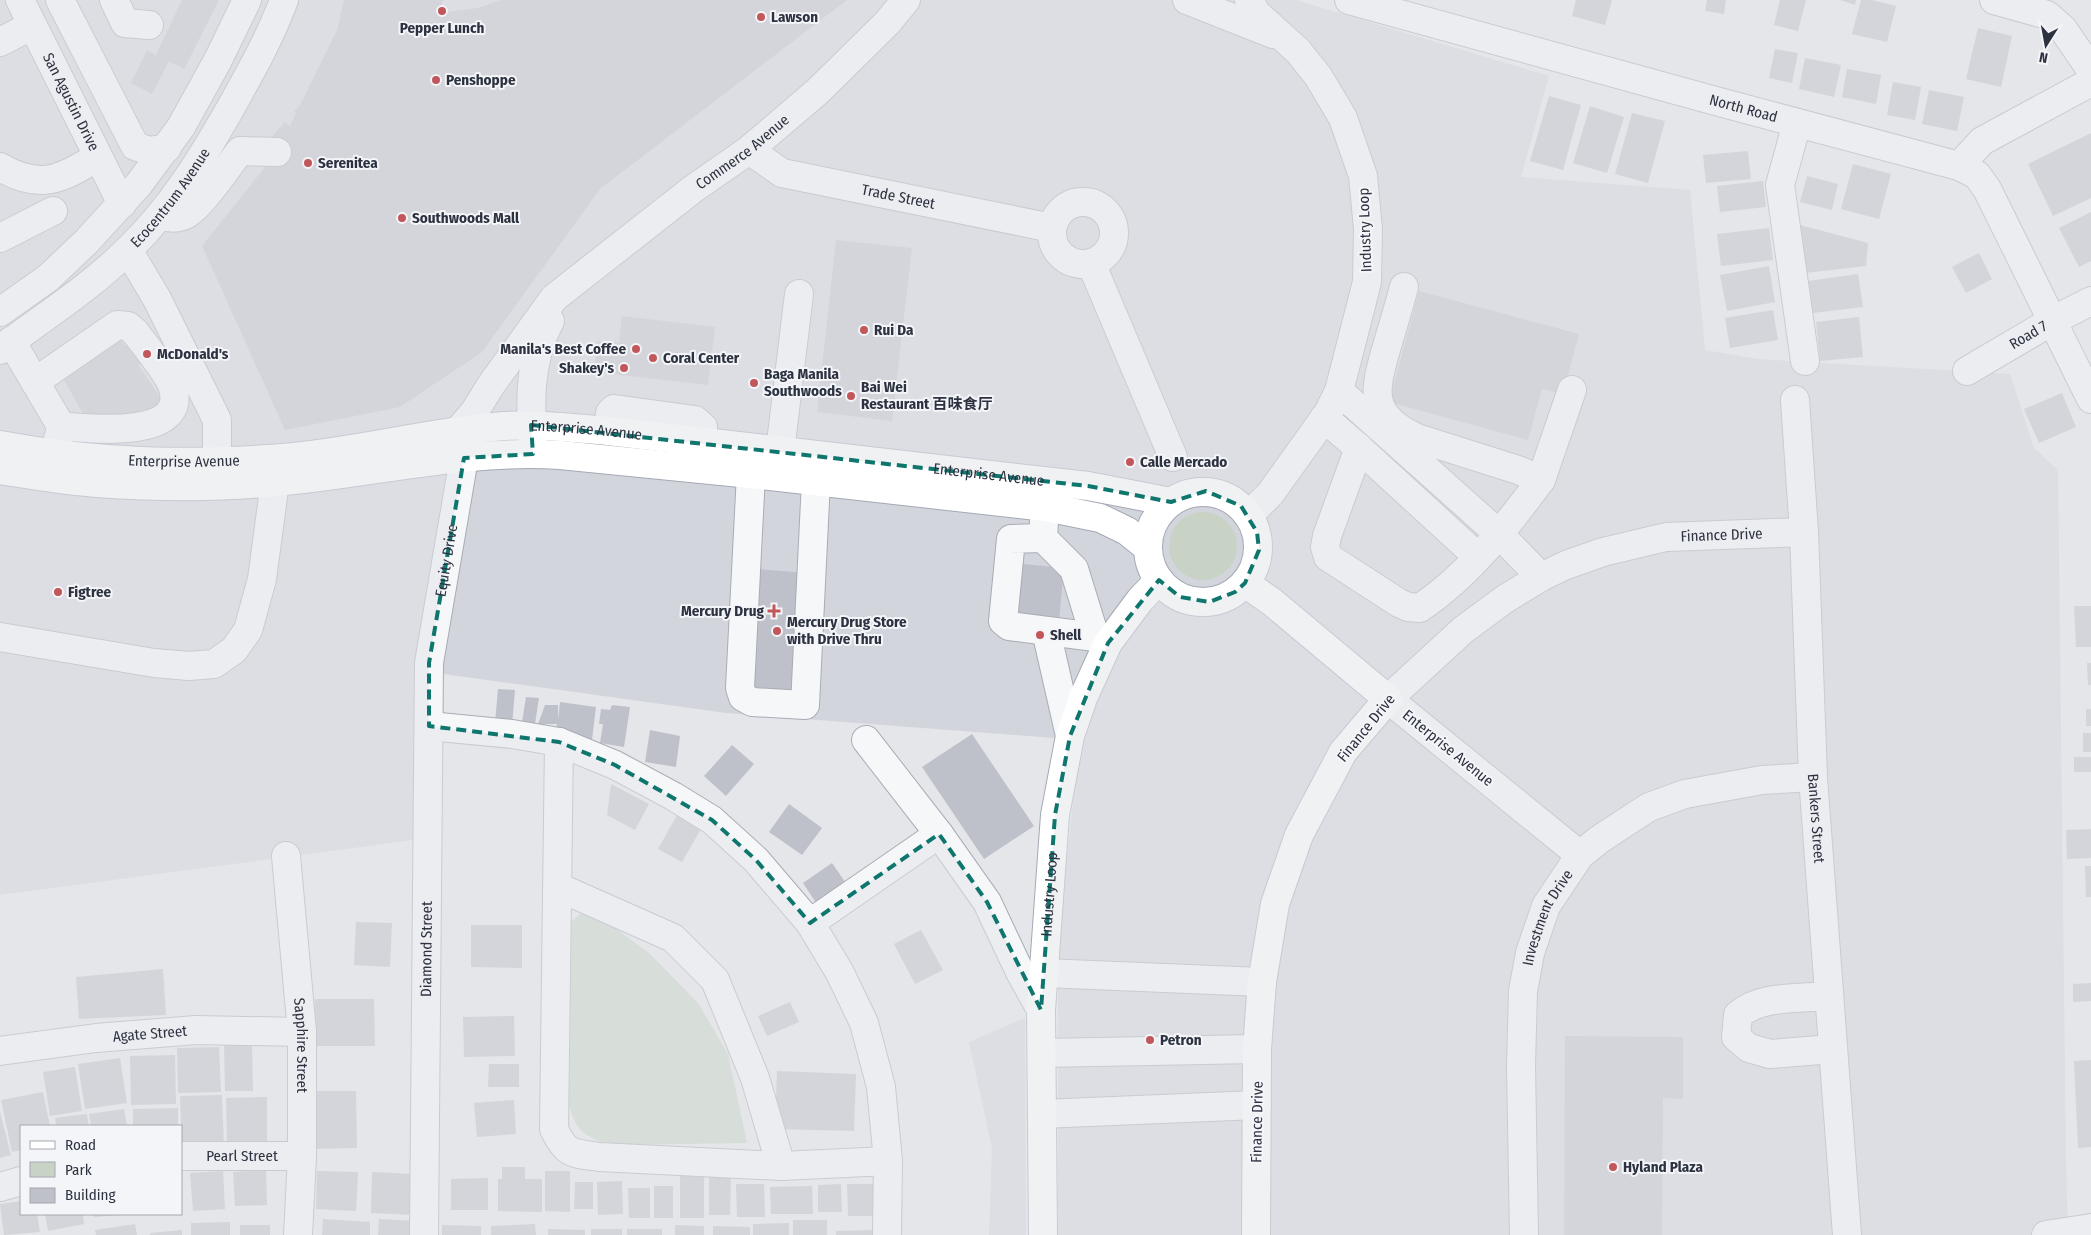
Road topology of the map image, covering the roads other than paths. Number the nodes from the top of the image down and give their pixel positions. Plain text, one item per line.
1 (20, 0) edge
2 (60, 0) edge
3 (114, 0) edge
4 (247, 0) edge
5 (284, 0) edge
6 (906, 0) edge
7 (1187, 0) edge
8 (1249, 0) edge
9 (1349, 0) edge
10 (1994, 0) edge
11 (149, 25) dead end
12 (32, 26) junction
13 (1284, 38) junction
14 (0, 42) edge
15 (2091, 70) edge
16 (2091, 82) edge
17 (1797, 123) junction
18 (167, 148) junction
19 (749, 150) junction
20 (277, 152) dead end
21 (97, 157) junction
22 (1959, 166) junction
23 (0, 167) edge
24 (122, 204) junction
25 (52, 212) dead end
26 (161, 216) junction
27 (1052, 228) junction
28 (0, 238) edge
29 (128, 250) junction
30 (1091, 263) junction
31 (1404, 287) dead end
32 (566, 288) junction
33 (799, 294) dead end
34 (2091, 301) edge
35 (0, 312) edge
36 (2052, 321) junction
37 (5, 346) edge
38 (1805, 361) dead end
39 (1967, 371) dead end
40 (36, 381) junction
41 (1572, 390) dead end
42 (1339, 391) junction
43 (2091, 399) edge
44 (1795, 400) dead end
45 (1324, 418) junction
46 (531, 425) junction
47 (61, 426) junction
48 (456, 432) junction
49 (0, 445) edge
50 (1359, 448) junction
51 (780, 451) junction
52 (533, 454) junction
53 (54, 455) junction
54 (1173, 457) dead end
55 (464, 458) junction
56 (217, 461) junction
57 (0, 470) edge
58 (751, 474) junction
59 (1541, 480) junction
60 (816, 481) junction
61 (275, 482) junction
62 (1171, 502) junction
63 (1046, 507) junction
64 (1249, 515) junction
65 (1804, 532) junction
66 (1500, 535) junction
67 (1042, 538) junction
68 (1147, 547) junction
69 (1478, 557) junction
70 (1541, 577) junction
71 (1159, 580) junction
72 (1245, 583) junction
73 (1046, 631) junction
74 (0, 637) edge
75 (1101, 640) junction
76 (430, 663) joint
77 (1388, 699) junction
78 (429, 726) junction
79 (1070, 736) junction
80 (866, 740) dead end
81 (559, 742) junction
82 (1813, 777) junction
83 (939, 834) junction
84 (1580, 855) junction
85 (286, 856) dead end
86 (558, 887) junction
87 (810, 922) junction
88 (1044, 973) junction
89 (1262, 982) junction
90 (1828, 996) junction
91 (1041, 1010) junction
92 (302, 1032) junction
93 (1257, 1049) junction
94 (1832, 1049) junction
95 (0, 1051) edge
96 (1042, 1053) junction
97 (1257, 1105) junction
98 (1042, 1114) junction
99 (182, 1156) edge
100 (302, 1156) junction
101 (888, 1161) junction
102 (781, 1166) junction
103 (20, 1181) edge
104 (0, 1187) edge
105 (2091, 1228) edge
106 (298, 1235) edge
107 (424, 1235) edge
108 (887, 1235) edge
109 (1043, 1235) edge
110 (1256, 1235) edge
111 (1524, 1235) edge
112 (1846, 1235) edge
113 (2046, 1235) edge

1 - 12 street, San Agustin Drive
2 - 18 street
3 - 11 street
4 - 18 street, Ecocentrum Avenue
5 - 26 street, Ecocentrum Avenue
6 - 19 street, Commerce Avenue
7 - 13 street, Industry Loop
8 - 13 street
9 - 17 street, North Road
10 - 15 street
12 - 14 street
12 - 21 street, San Agustin Drive
13 - 42 street, Industry Loop
16 - 22 street
17 - 22 street, North Road
17 - 38 street
18 - 24 street, Ecocentrum Avenue
19 - 27 street, Trade Street
19 - 32 street, Commerce Avenue
20 - 26 street
21 - 23 street
21 - 24 street, San Agustin Drive
22 - 36 street, North Road
24 - 35 street, Ecocentrum Avenue
25 - 28 street
26 - 29 street, Ecocentrum Avenue
27 - 30 street
27 - 30 street
29 - 37 street, Ecocentrum Avenue
29 - 56 street
30 - 54 street
31 - 59 street
32 - 46 street, Commerce Avenue
32 - 48 street, Commerce Avenue
33 - 51 street
34 - 36 street, Road 7
36 - 39 street, Road 7
36 - 43 street, North Road
37 - 40 street
40 - 47 street
40 - 47 street
41 - 59 street
42 - 45 street, Industry Loop
42 - 66 street
44 - 65 street, Bankers Street
45 - 50 street
45 - 64 street, Industry Loop
46 - 48 main road, Enterprise Avenue
46 - 51 main road, Enterprise Avenue
46 - 52 street, Commerce Avenue
47 - 53 street
48 - 56 main road, Enterprise Avenue
49 - 53 main road, Enterprise Avenue
50 - 69 street
50 - 69 street
51 - 62 main road, Enterprise Avenue
52 - 55 main road, Enterprise Avenue
52 - 58 main road, Enterprise Avenue
53 - 56 main road, Enterprise Avenue
55 - 61 main road, Enterprise Avenue
55 - 76 street, Equity Drive
57 - 61 main road, Enterprise Avenue
58 - 60 main road, Enterprise Avenue
58 - 60 street
59 - 66 street
60 - 63 main road, Enterprise Avenue
61 - 74 street
62 - 64 main road
62 - 68 main road
63 - 67 street
63 - 68 main road, Enterprise Avenue
64 - 72 main road
65 - 70 street, Finance Drive
65 - 82 street, Bankers Street
66 - 69 street
66 - 70 street
67 - 73 street
67 - 75 street
68 - 71 main road
70 - 77 street, Finance Drive
71 - 72 main road
71 - 75 main road, Industry Loop
72 - 77 main road, Enterprise Avenue
73 - 75 street
73 - 79 street
75 - 79 main road, Industry Loop
76 - 78 street, Diamond Street
77 - 84 street, Enterprise Avenue
77 - 89 main road, Finance Drive
78 - 81 street
78 - 107 street, Diamond Street
79 - 88 main road, Industry Loop
80 - 83 street
81 - 86 street
81 - 87 street
82 - 84 street, Investment Drive
82 - 90 street, Bankers Street
83 - 87 street
83 - 91 street
84 - 111 street, Investment Drive
85 - 92 street, Sapphire Street
86 - 102 street
86 - 102 street
87 - 101 street
88 - 89 street
88 - 91 main road, Industry Loop
89 - 93 main road, Finance Drive
90 - 94 street, Bankers Street
90 - 94 street
91 - 96 main road, Industry Loop
92 - 95 street, Agate Street
92 - 100 street, Sapphire Street
93 - 96 street
93 - 97 main road, Finance Drive
94 - 112 street, Bankers Street
96 - 98 main road, Industry Loop
97 - 98 street
97 - 110 main road, Finance Drive
98 - 109 main road, Industry Loop
99 - 100 street, Pearl Street
100 - 106 street, Sapphire Street
101 - 102 street
101 - 108 street
103 - 104 street
105 - 113 street

